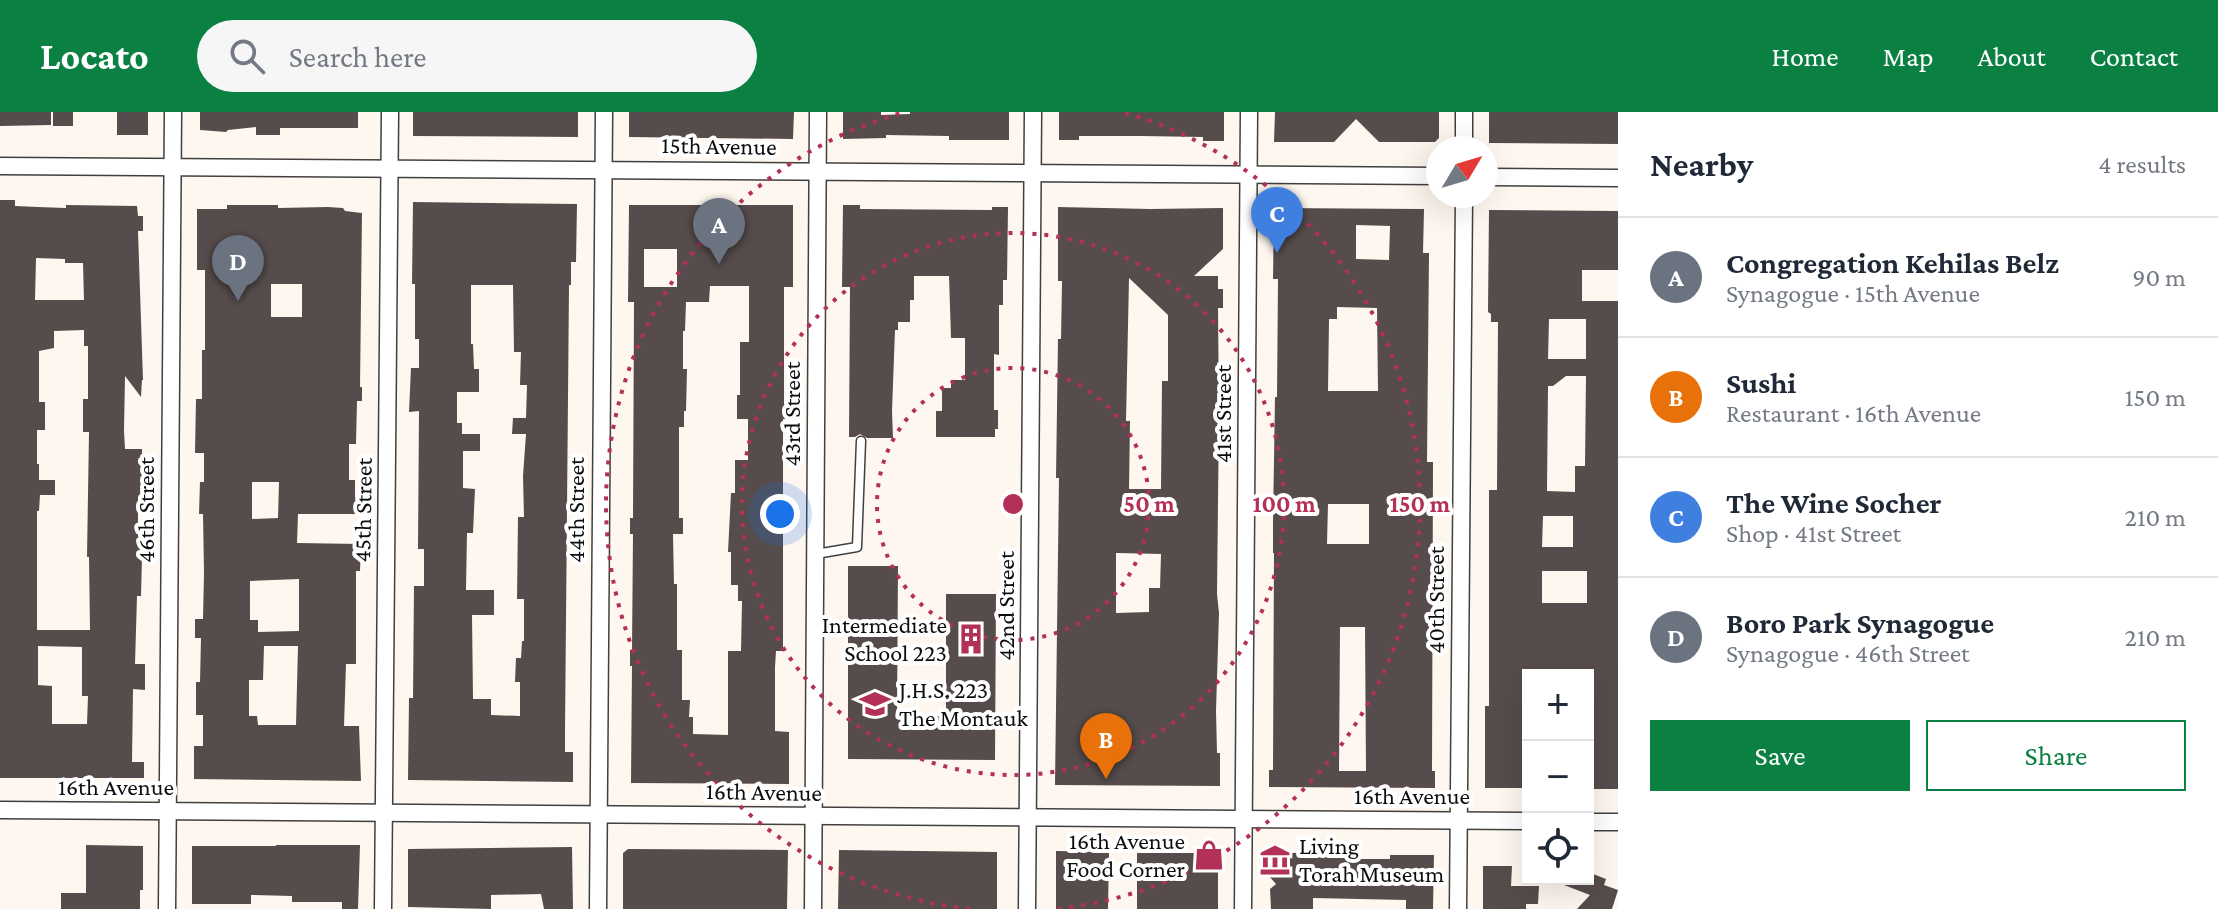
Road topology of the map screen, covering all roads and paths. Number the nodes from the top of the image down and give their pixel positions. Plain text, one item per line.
1 (173, 112) edge
2 (390, 112) edge
3 (604, 112) edge
4 (818, 112) edge
5 (1033, 112) edge
6 (1249, 112) edge
7 (1464, 112) edge
8 (1464, 136) edge
9 (0, 166) edge
10 (173, 167) junction
11 (390, 167) junction
12 (603, 169) junction
13 (818, 171) junction
14 (1033, 173) junction
15 (1248, 175) junction
16 (1426, 176) edge
17 (1498, 177) edge
18 (1618, 178) edge
19 (1464, 208) edge
20 (861, 441) dead end
21 (815, 554) junction
22 (0, 810) edge
23 (168, 811) junction
24 (384, 813) junction
25 (598, 814) junction
26 (813, 816) junction
27 (1028, 818) junction
28 (1244, 819) junction
29 (1459, 821) junction
30 (1522, 821) edge
31 (1594, 822) edge
32 (1618, 822) edge
33 (167, 909) edge
34 (383, 909) edge
35 (598, 909) edge
36 (813, 909) edge
37 (1027, 909) edge
38 (1243, 909) edge
39 (1458, 909) edge

1 - 10 street, 46th Street
2 - 11 street, 45th Street
3 - 12 street, 44th Street
4 - 13 street, 43rd Street
5 - 14 street, 42nd Street
6 - 15 street, 41st Street
7 - 8 street
9 - 10 street, 15th Avenue
10 - 11 street, 15th Avenue
10 - 23 street, 46th Street
11 - 12 street, 15th Avenue
11 - 24 street, 45th Street
12 - 13 street, 15th Avenue
12 - 25 street, 44th Street
13 - 14 street, 15th Avenue
13 - 21 street, 43rd Street
14 - 15 street, 15th Avenue
14 - 27 street, 42nd Street
15 - 16 street, 15th Avenue
15 - 28 street, 41st Street
17 - 18 street
19 - 29 street, 40th Street
20 - 21 lane
21 - 26 street, 43rd Street
22 - 23 street, 16th Avenue
23 - 24 street, 16th Avenue
23 - 33 street, 46th Street
24 - 25 street, 16th Avenue
24 - 34 street, 45th Street
25 - 26 street, 16th Avenue
25 - 35 street, 44th Street
26 - 27 street, 16th Avenue
26 - 36 street, 43rd Street
27 - 28 street, 16th Avenue
27 - 37 street, 42nd Street
28 - 29 street, 16th Avenue
28 - 38 street, 41st Street
29 - 30 street, 16th Avenue
29 - 39 street, 40th Street
31 - 32 street

